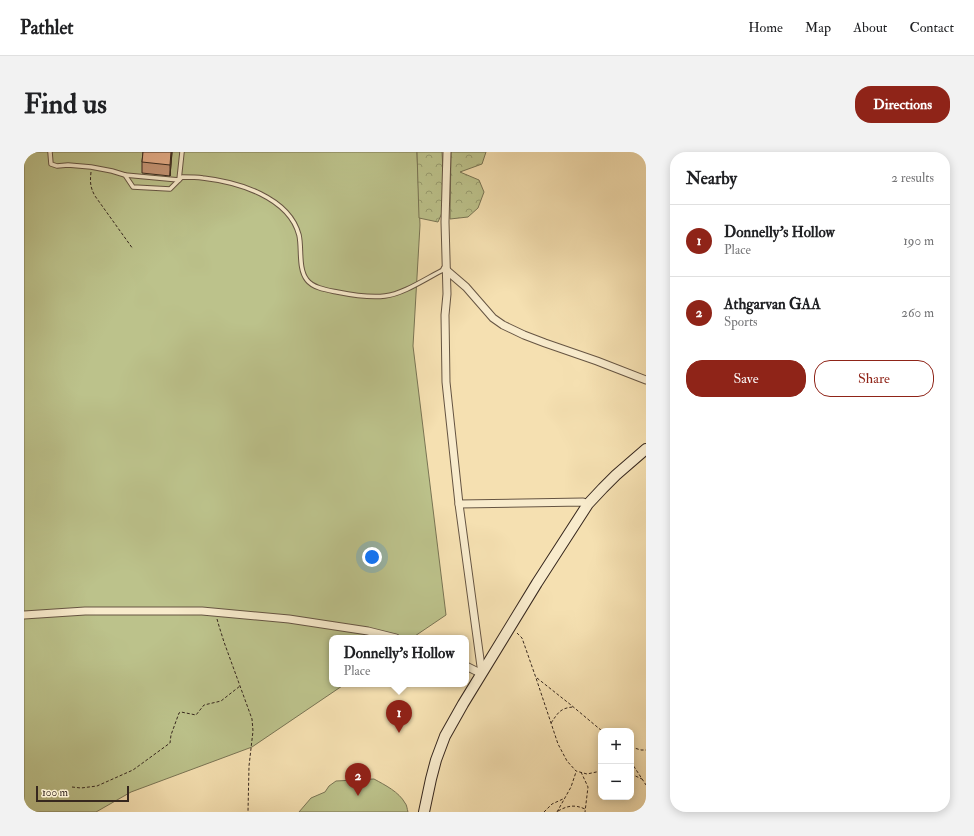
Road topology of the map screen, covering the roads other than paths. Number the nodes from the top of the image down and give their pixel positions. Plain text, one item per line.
1 (50, 152) edge
2 (182, 152) edge
3 (447, 152) edge
4 (125, 175) junction
5 (179, 180) junction
6 (446, 269) junction
7 (646, 380) edge
8 (646, 449) edge
9 (458, 504) junction
10 (588, 504) junction
11 (24, 615) edge
12 (382, 635) edge
13 (469, 668) edge
14 (482, 674) junction
15 (424, 812) edge

1 - 4 lane
2 - 5 lane
3 - 6 street
4 - 5 lane
4 - 5 lane
5 - 6 lane
6 - 7 street
6 - 9 street
8 - 10 main road
9 - 10 street
9 - 14 street
10 - 14 main road
11 - 12 street
13 - 14 street
14 - 15 main road

